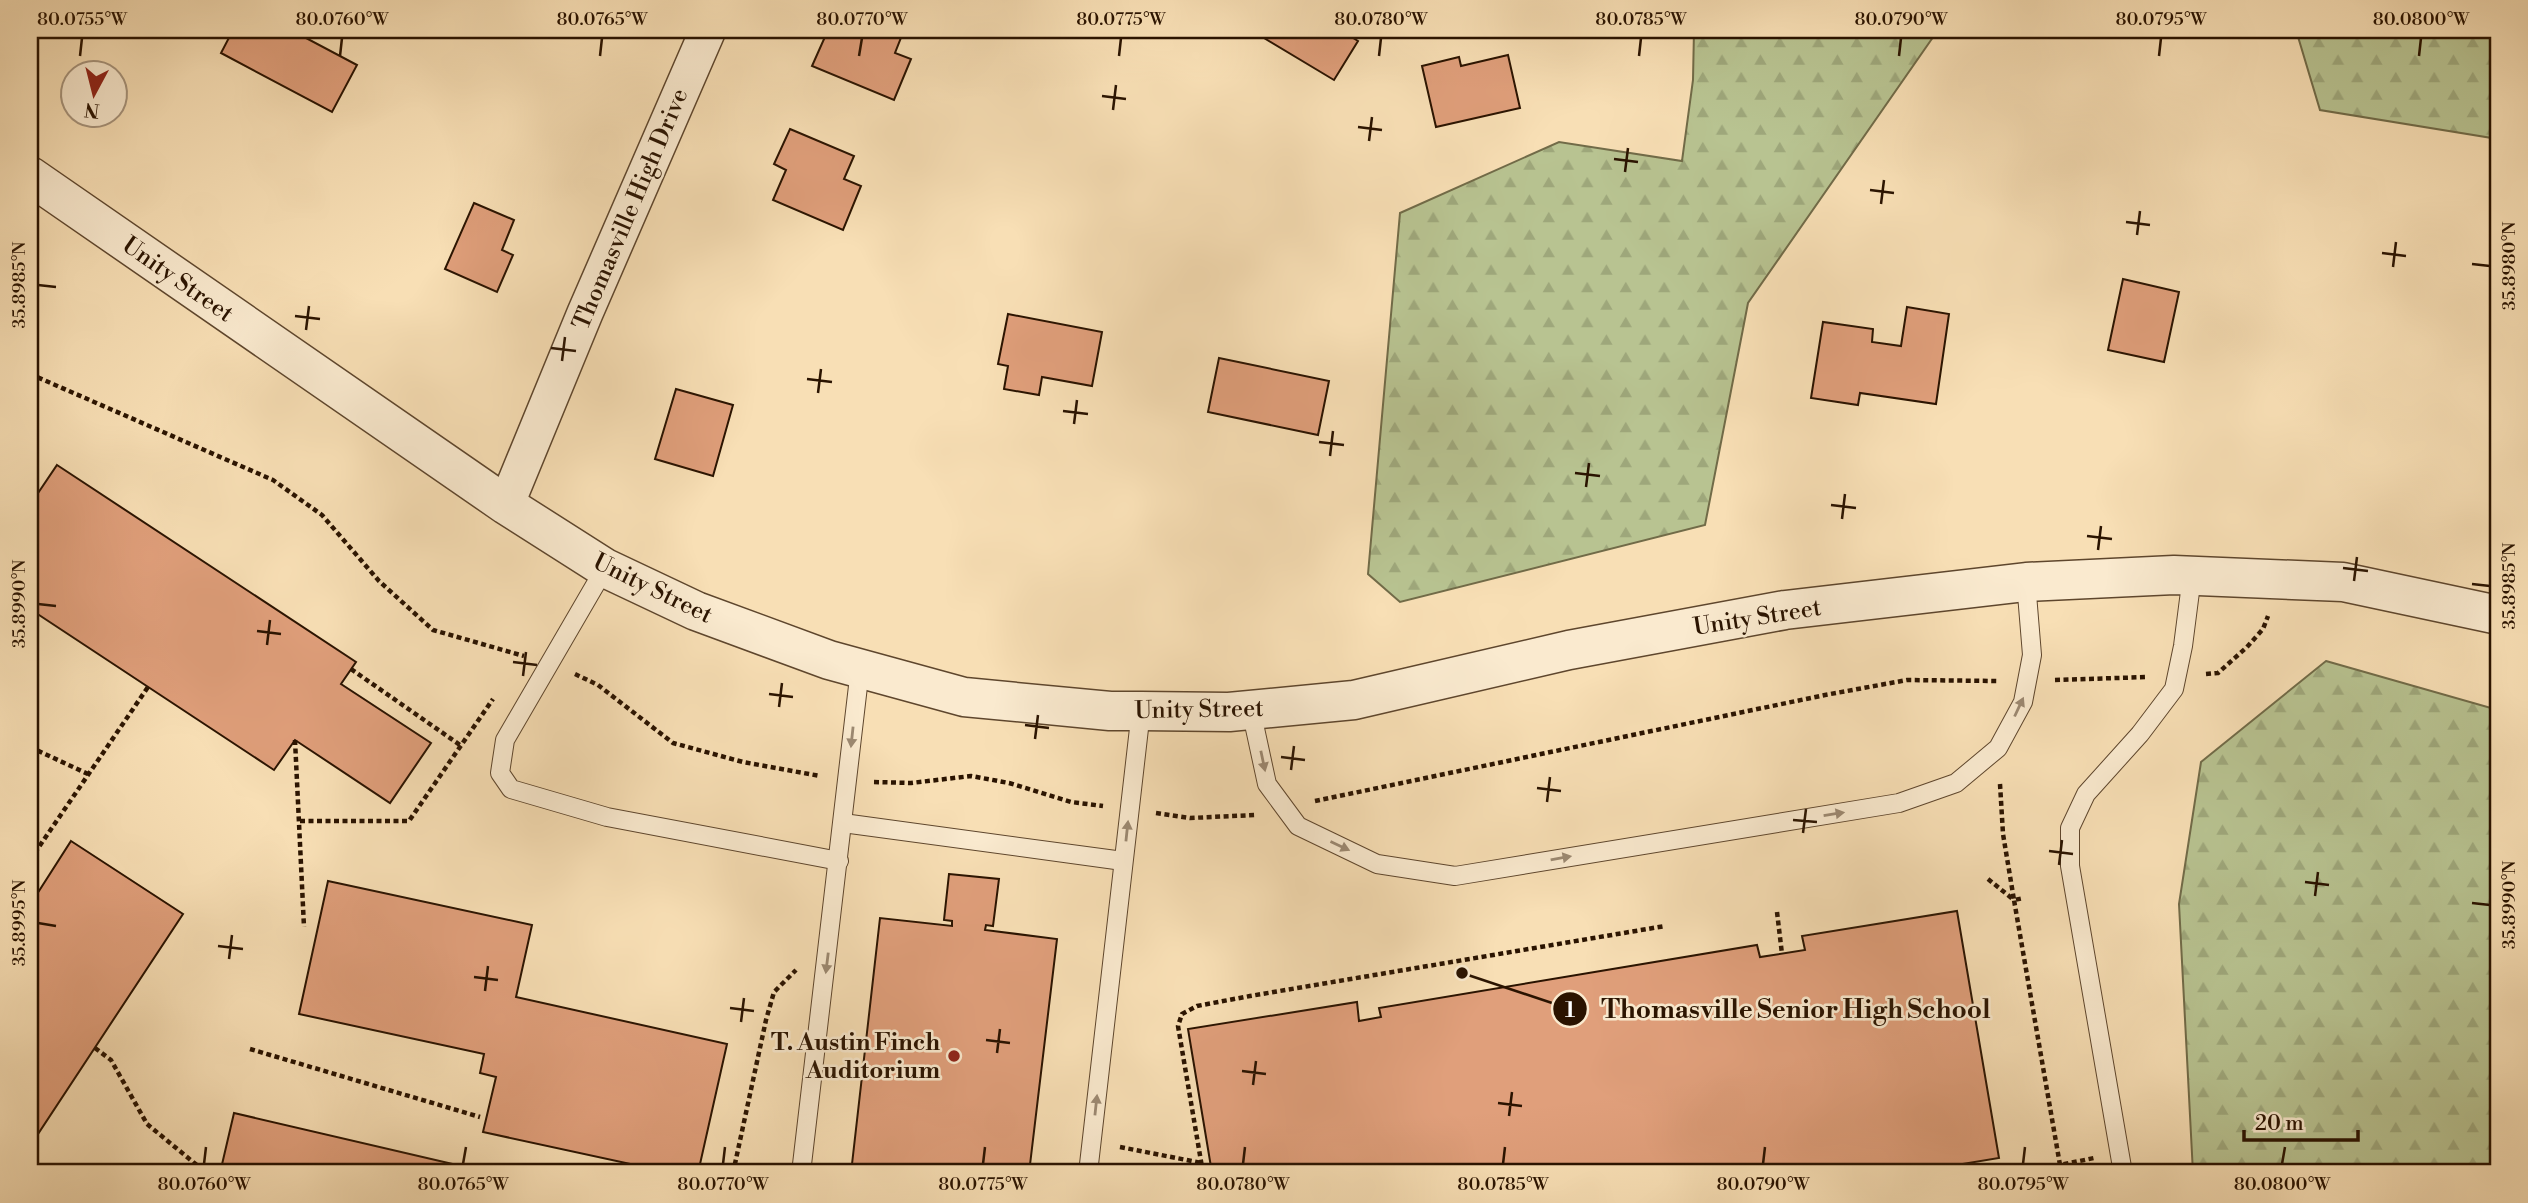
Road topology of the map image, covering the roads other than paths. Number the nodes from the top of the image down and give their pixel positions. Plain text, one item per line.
1 (708, 30) edge
2 (30, 176) edge
3 (506, 505) junction
4 (605, 568) junction
5 (2192, 576) junction
6 (2026, 583) junction
7 (2498, 615) edge
8 (860, 669) junction
9 (1251, 710) junction
10 (1141, 711) junction
11 (843, 823) junction
12 (839, 861) junction
13 (1123, 861) junction
14 (801, 1173) edge
15 (1088, 1173) edge
16 (2123, 1173) edge

1 - 3 street, Thomasville High Drive
2 - 3 street, Unity Street
3 - 4 street, Unity Street
4 - 8 street, Unity Street
4 - 12 lane
5 - 6 street, Unity Street
5 - 7 street, Unity Street
5 - 16 lane
6 - 9 street, Unity Street
9 -> 6 lane
8 - 10 street, Unity Street
8 -> 11 lane
9 - 10 street, Unity Street
13 -> 10 lane
11 - 12 lane
11 - 13 lane
12 -> 14 lane
15 -> 13 lane

